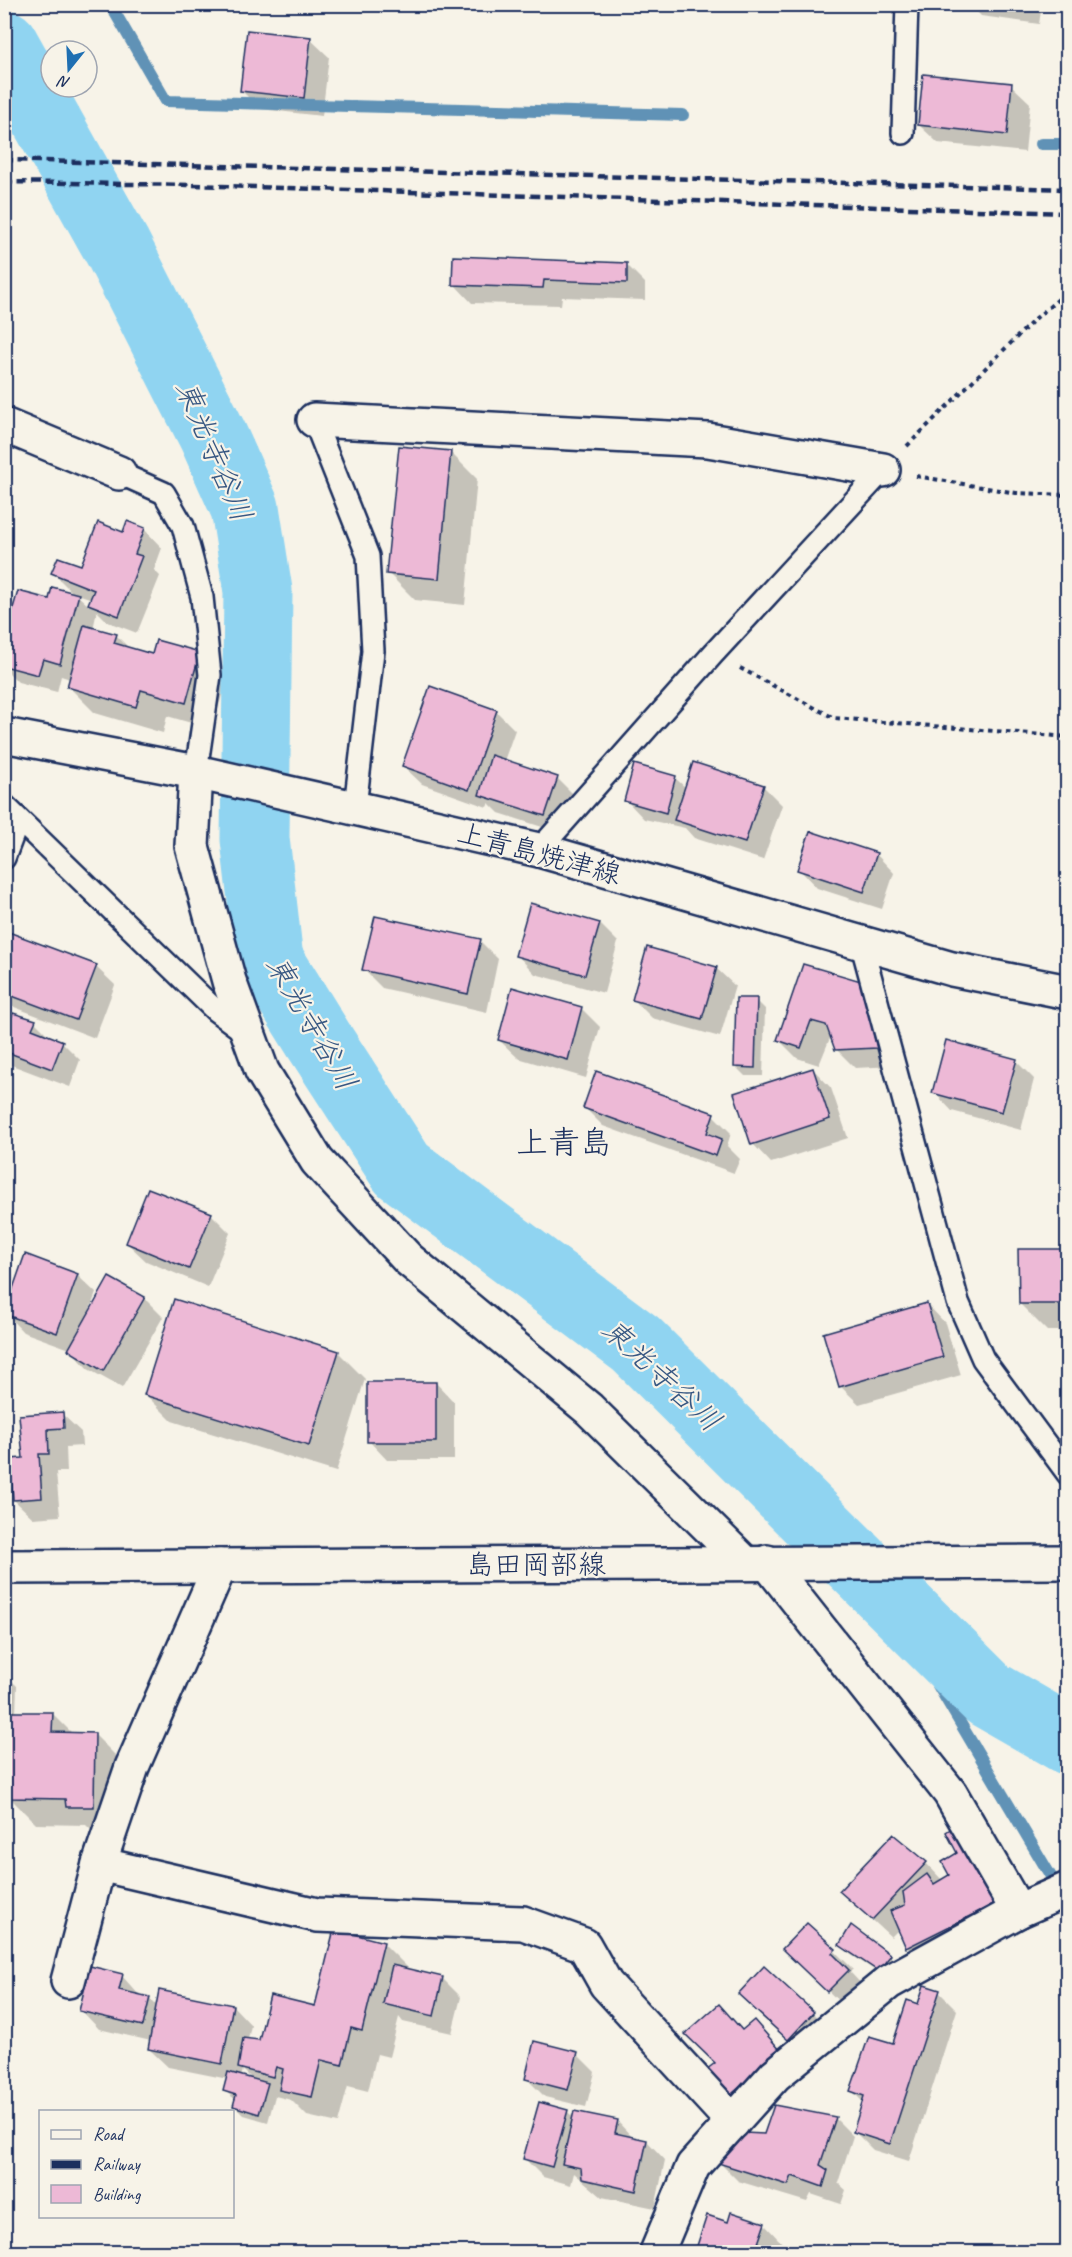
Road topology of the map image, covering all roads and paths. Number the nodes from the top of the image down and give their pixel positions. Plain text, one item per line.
1 (907, 4) edge
2 (903, 133) dead end
3 (1068, 291) edge
4 (314, 420) joint
5 (4, 425) edge
6 (883, 470) junction
7 (119, 474) joint
8 (1068, 495) edge
9 (713, 654) junction
10 (4, 735) edge
11 (1068, 737) edge
12 (196, 772) junction
13 (347, 806) junction
14 (11, 813) edge
15 (539, 850) junction
16 (4, 858) edge
17 (861, 942) junction
18 (1068, 992) edge
19 (249, 1035) junction
20 (1068, 1474) edge
21 (756, 1562) junction
22 (1068, 1562) edge
23 (220, 1566) junction
24 (4, 1567) edge
25 (99, 1864) junction
26 (1068, 1889) edge
27 (1018, 1911) junction
28 (68, 1981) dead end
29 (733, 2122) junction
30 (657, 2253) edge

1 - 2 lane
3 - 6 path
4 - 6 street
4 - 13 lane
5 - 7 street
6 - 8 path
6 - 9 lane
7 - 12 lane
9 - 11 path
9 - 15 lane
10 - 12 street, 上青島焼津線
12 - 13 street, 上青島焼津線
12 - 19 street
13 - 15 street, 上青島焼津線
14 - 16 lane
14 - 19 lane
15 - 17 street, 上青島焼津線
17 - 18 street, 上青島焼津線
17 - 20 lane
19 - 21 street
21 - 22 street, 島田岡部線
21 - 23 street, 島田岡部線
21 - 27 street
23 - 24 street, 島田岡部線
23 - 25 street
25 - 28 street
25 - 29 street
26 - 27 street
27 - 29 street
29 - 30 street

